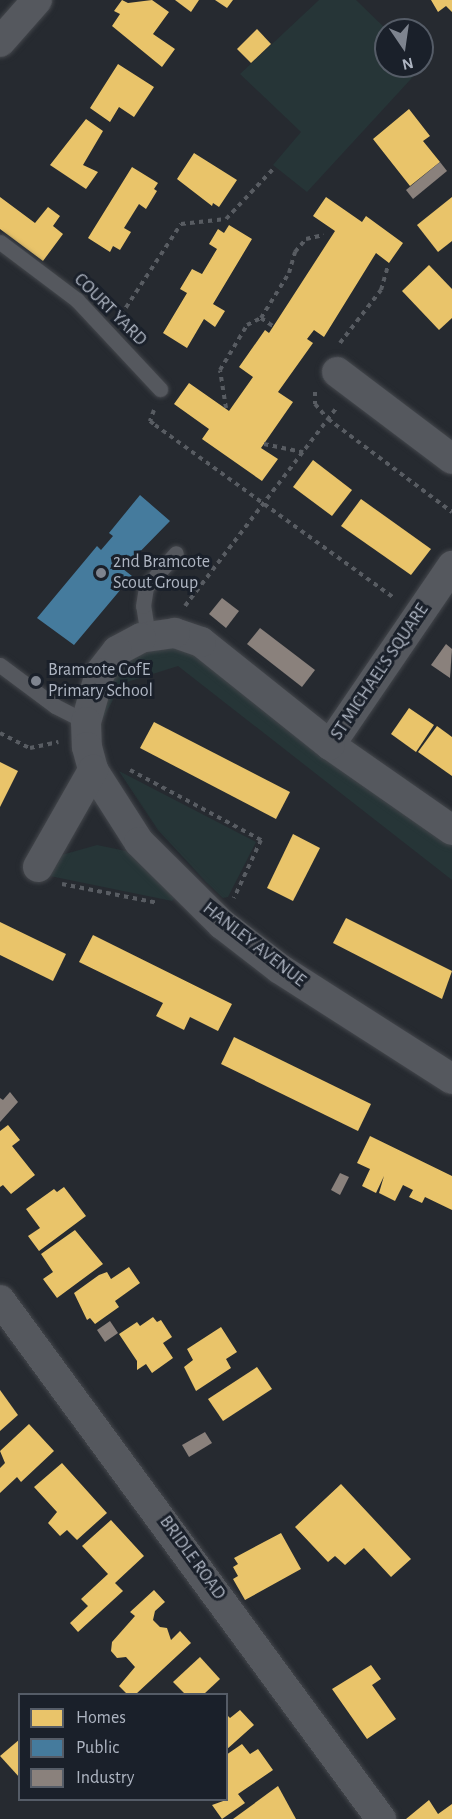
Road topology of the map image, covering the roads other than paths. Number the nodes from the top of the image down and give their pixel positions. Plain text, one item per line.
1 (37, 0) edge
2 (0, 42) edge
3 (0, 242) edge
4 (345, 378) road end
5 (160, 389) dead end
6 (452, 459) edge
7 (176, 553) dead end
8 (452, 566) edge
9 (157, 634) junction
10 (0, 665) edge
11 (86, 729) junction
12 (330, 745) junction
13 (93, 770) junction
14 (452, 830) edge
15 (47, 875) road end
16 (452, 1079) edge
17 (0, 1300) edge
18 (381, 1819) edge

1 - 2 street
3 - 5 lane, COURT YARD
4 - 6 street
7 - 9 lane
8 - 12 street, ST MICHAEL'S SQUARE
9 - 11 street, HANLEY AVENUE
9 - 12 street
10 - 11 lane
11 - 13 street, HANLEY AVENUE
12 - 14 street, ST MICHAEL'S SQUARE
13 - 15 street
13 - 16 street, HANLEY AVENUE
17 - 18 street, BRIDLE ROAD

